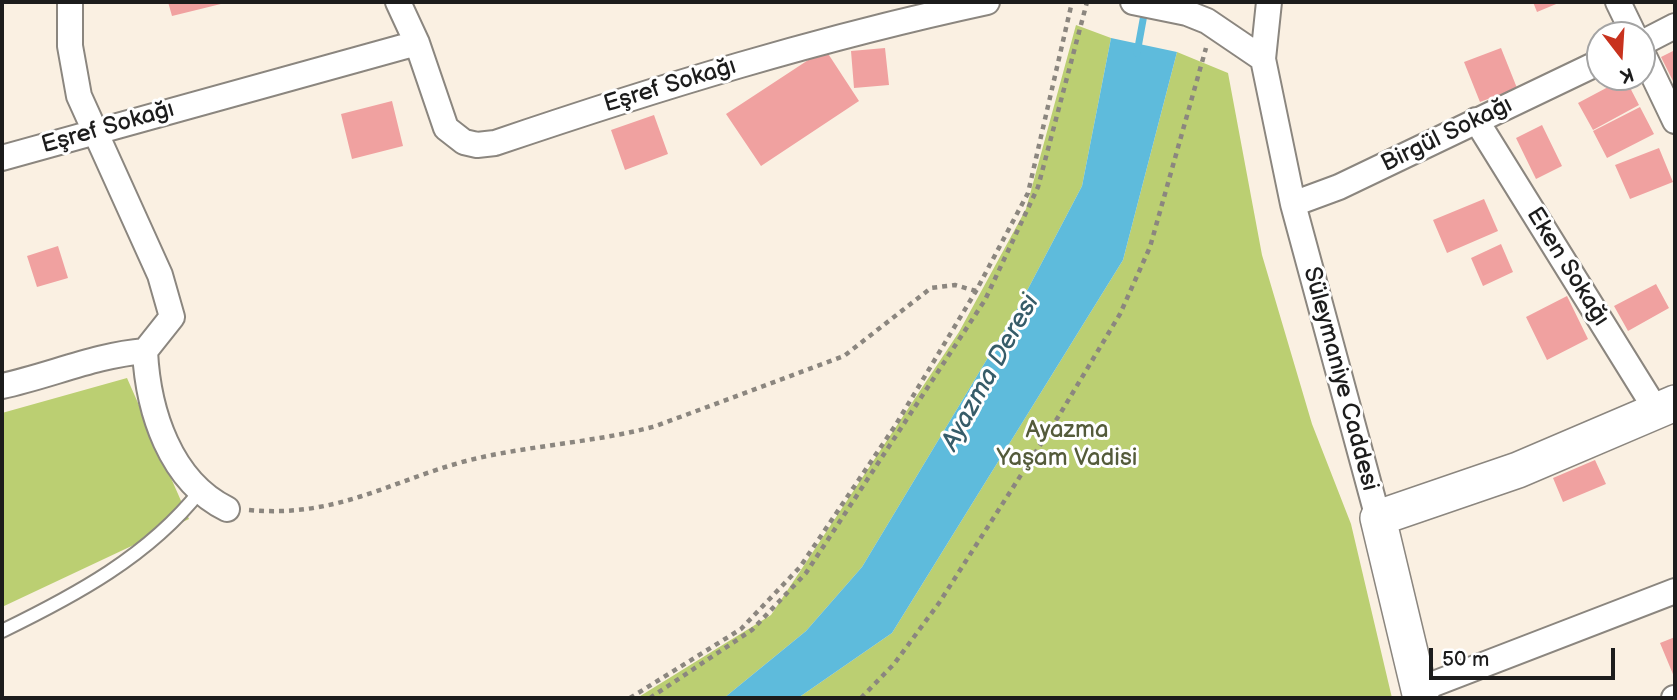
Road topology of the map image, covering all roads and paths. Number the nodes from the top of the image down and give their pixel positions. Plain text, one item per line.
1 (70, 2) edge
2 (398, 2) edge
3 (987, 2) edge
4 (1072, 2) edge
5 (1087, 2) edge
6 (1133, 2) edge
7 (1269, 2) edge
8 (1618, 2) edge
9 (1197, 17) junction
10 (1627, 21) edge
11 (1675, 26) edge
12 (1656, 36) edge
13 (417, 43) junction
14 (1263, 59) junction
15 (1586, 69) edge
16 (1656, 81) edge
17 (1476, 120) junction
18 (1675, 121) edge
19 (95, 131) junction
20 (2, 158) edge
21 (1293, 204) junction
22 (976, 291) junction
23 (145, 351) junction
24 (2, 386) edge
25 (1666, 408) edge
26 (200, 491) junction
27 (227, 509) joint
28 (1378, 518) junction
29 (1675, 591) edge
30 (2, 631) edge
31 (1419, 694) edge
32 (630, 698) edge
33 (650, 698) edge
34 (861, 698) edge

1 - 19 street
2 - 13 street, Eşref Sokağı
3 - 13 street, Eşref Sokağı
4 - 22 path
5 - 33 path
6 - 9 street
7 - 14 street, Süleymaniye Caddesi
8 - 10 street
9 - 14 street
9 - 34 path
11 - 12 street
13 - 19 street, Eşref Sokağı
14 - 21 street, Süleymaniye Caddesi
15 - 17 street, Birgül Sokağı
16 - 18 street
17 - 21 street, Birgül Sokağı
17 - 25 street, Eken Sokağı
19 - 20 street, Eşref Sokağı
19 - 23 street
21 - 28 street, Süleymaniye Caddesi
22 - 27 path
22 - 32 path
23 - 24 street
23 - 26 street
25 - 28 street
26 - 27 street
26 - 30 lane
28 - 31 street, Süleymaniye Caddesi
29 - 31 street

